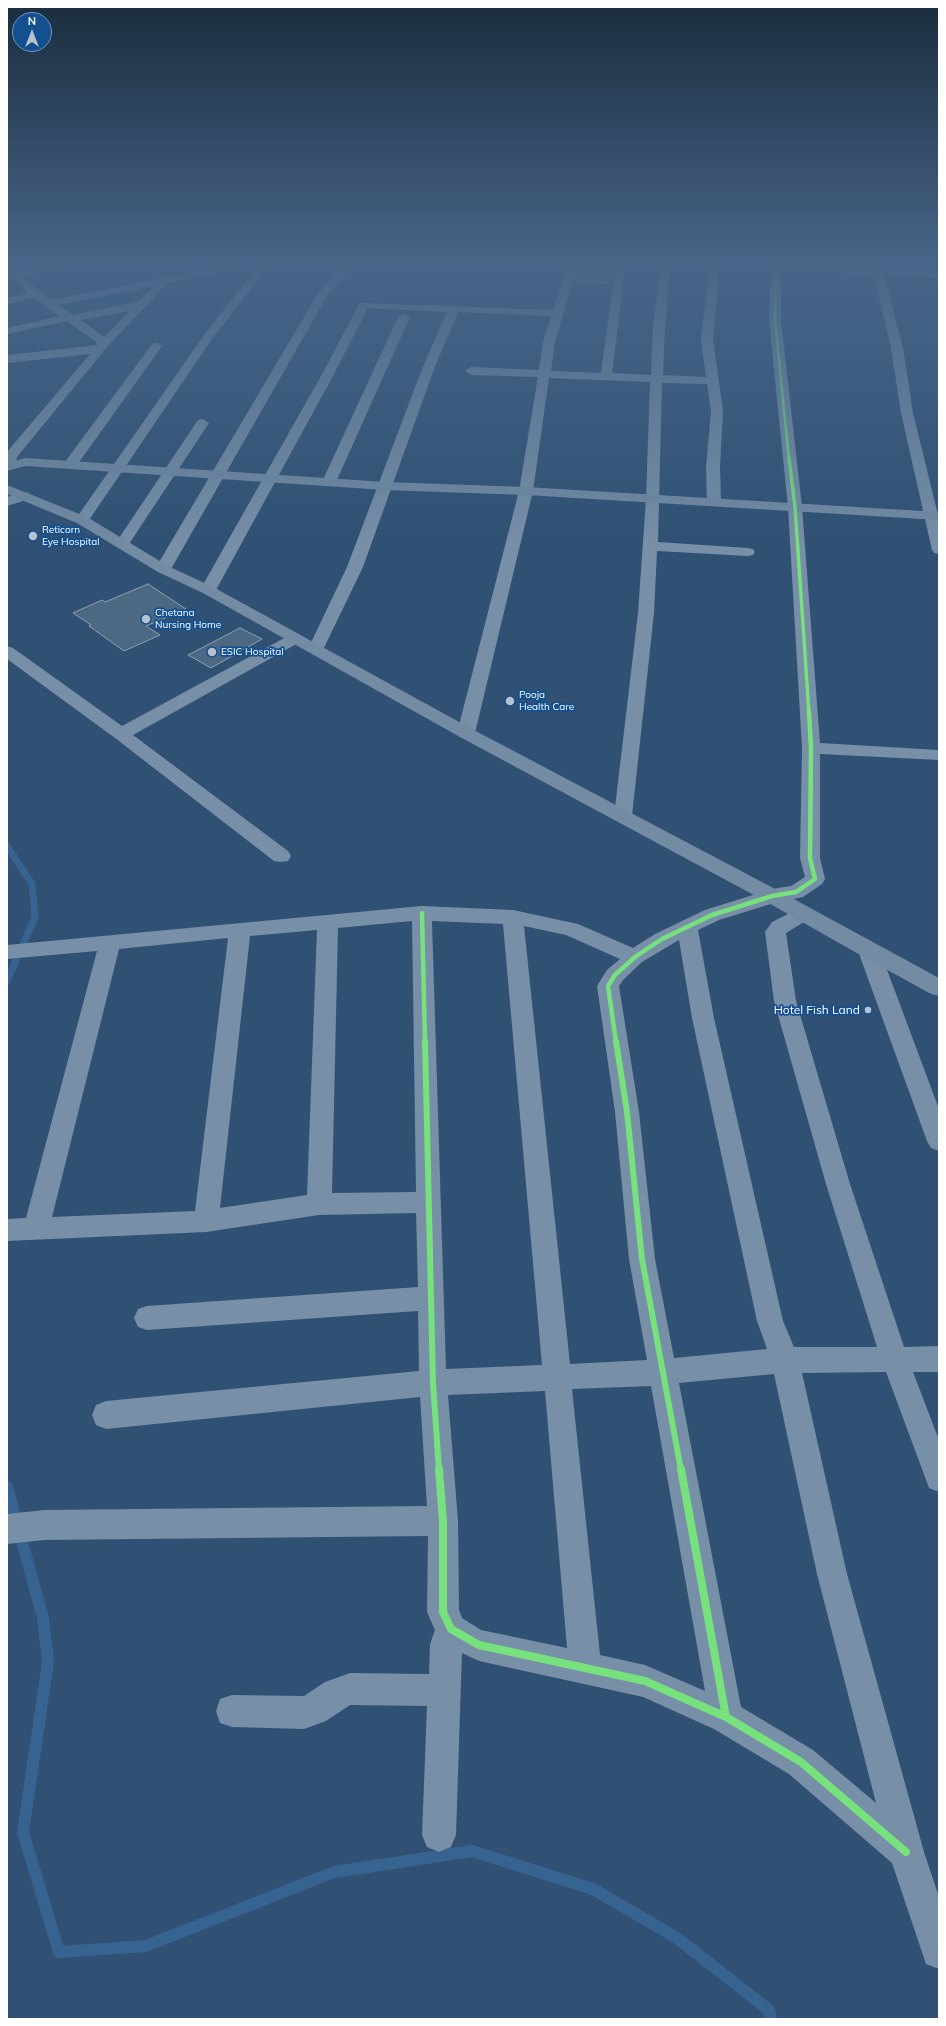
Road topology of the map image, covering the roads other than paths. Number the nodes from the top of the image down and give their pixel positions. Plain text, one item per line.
1 (19, 358) edge
2 (93, 358) edge
3 (148, 358) edge
4 (194, 358) edge
5 (286, 358) edge
6 (336, 358) edge
7 (386, 358) edge
8 (433, 358) edge
9 (546, 358) edge
10 (609, 358) edge
11 (658, 358) edge
12 (710, 358) edge
13 (779, 358) edge
14 (898, 358) edge
15 (7, 359) edge
16 (471, 371) dead end
17 (544, 373) junction
18 (606, 377) junction
19 (657, 379) junction
20 (713, 381) junction
21 (203, 423) dead end
22 (70, 465) junction
23 (9, 466) edge
24 (117, 468) junction
25 (171, 472) junction
26 (219, 475) junction
27 (269, 478) junction
28 (329, 482) junction
29 (385, 486) junction
30 (7, 489) edge
31 (526, 491) junction
32 (24, 496) junction
33 (653, 499) junction
34 (7, 502) edge
35 (714, 502) junction
36 (796, 508) junction
37 (935, 516) edge
38 (82, 520) junction
39 (122, 544) junction
40 (650, 546) junction
41 (939, 550) edge
42 (748, 552) dead end
43 (163, 569) junction
44 (208, 590) junction
45 (294, 639) junction
46 (316, 649) junction
47 (7, 651) edge
48 (466, 733) junction
49 (121, 734) junction
50 (811, 748) junction
51 (939, 755) edge
52 (623, 816) junction
53 (281, 856) dead end
54 (772, 896) junction
55 (422, 913) junction
56 (802, 914) junction
57 (513, 917) junction
58 (328, 923) junction
59 (240, 929) junction
60 (687, 929) junction
61 (110, 942) junction
62 (869, 951) junction
63 (8, 952) edge
64 (635, 957) junction
65 (939, 988) edge
66 (939, 1141) edge
67 (430, 1202) junction
68 (319, 1204) junction
69 (206, 1221) junction
70 (36, 1229) junction
71 (7, 1230) edge
72 (432, 1298) junction
73 (147, 1318) dead end
74 (939, 1359) edge
75 (785, 1360) junction
76 (895, 1360) junction
77 (664, 1372) junction
78 (558, 1378) junction
79 (433, 1383) junction
80 (106, 1415) dead end
81 (939, 1478) edge
82 (443, 1521) junction
83 (9, 1528) edge
84 (451, 1629) junction
85 (585, 1666) junction
86 (444, 1690) junction
87 (232, 1711) dead end
88 (726, 1717) junction
89 (439, 1835) dead end
90 (906, 1852) junction
91 (939, 1951) edge

1 - 15 street
2 - 23 street
3 - 22 street
4 - 24 street
5 - 26 street
6 - 27 street
7 - 28 street
8 - 29 street
9 - 17 street
10 - 18 street
11 - 19 street
12 - 20 street
13 - 36 street
14 - 37 street
16 - 17 street
17 - 18 street
17 - 31 street
18 - 19 street
19 - 20 street
19 - 33 street
20 - 35 street
21 - 25 street
22 - 23 street
22 - 24 street
24 - 25 street
24 - 38 street
25 - 26 street
25 - 39 street
26 - 27 street
26 - 43 street
27 - 28 street
27 - 44 street
28 - 29 street
29 - 31 street
29 - 46 street
30 - 32 street
31 - 33 street
31 - 48 street
32 - 34 street
32 - 38 street
33 - 35 street
33 - 40 street
35 - 36 street
36 - 37 street
36 - 50 street
37 - 41 street
38 - 39 street
39 - 43 street
40 - 42 street
40 - 52 street
43 - 44 street
44 - 45 street
45 - 46 street
45 - 49 street
46 - 48 street
47 - 49 street
48 - 52 street
49 - 53 street
50 - 51 street
50 - 54 street
52 - 54 street
54 - 56 street
54 - 60 street
55 - 57 street
55 - 58 street
55 - 67 street
56 - 62 street
56 - 76 street
57 - 64 street
57 - 78 street
58 - 59 street
58 - 68 street
59 - 61 street
59 - 69 street
60 - 64 street
60 - 75 street
61 - 63 street
61 - 70 street
62 - 65 street
62 - 66 street
64 - 77 street
67 - 68 street
67 - 72 street
68 - 69 street
69 - 70 street
70 - 71 street
72 - 73 street
72 - 79 street
74 - 76 street
75 - 76 street
75 - 77 street
75 - 90 street
76 - 81 street
77 - 78 street
77 - 88 street
78 - 79 street
78 - 85 street
79 - 80 street
79 - 82 street
82 - 83 street
82 - 84 street
84 - 85 street
84 - 86 street
85 - 88 street
86 - 87 street
86 - 89 street
88 - 90 street
90 - 91 street

